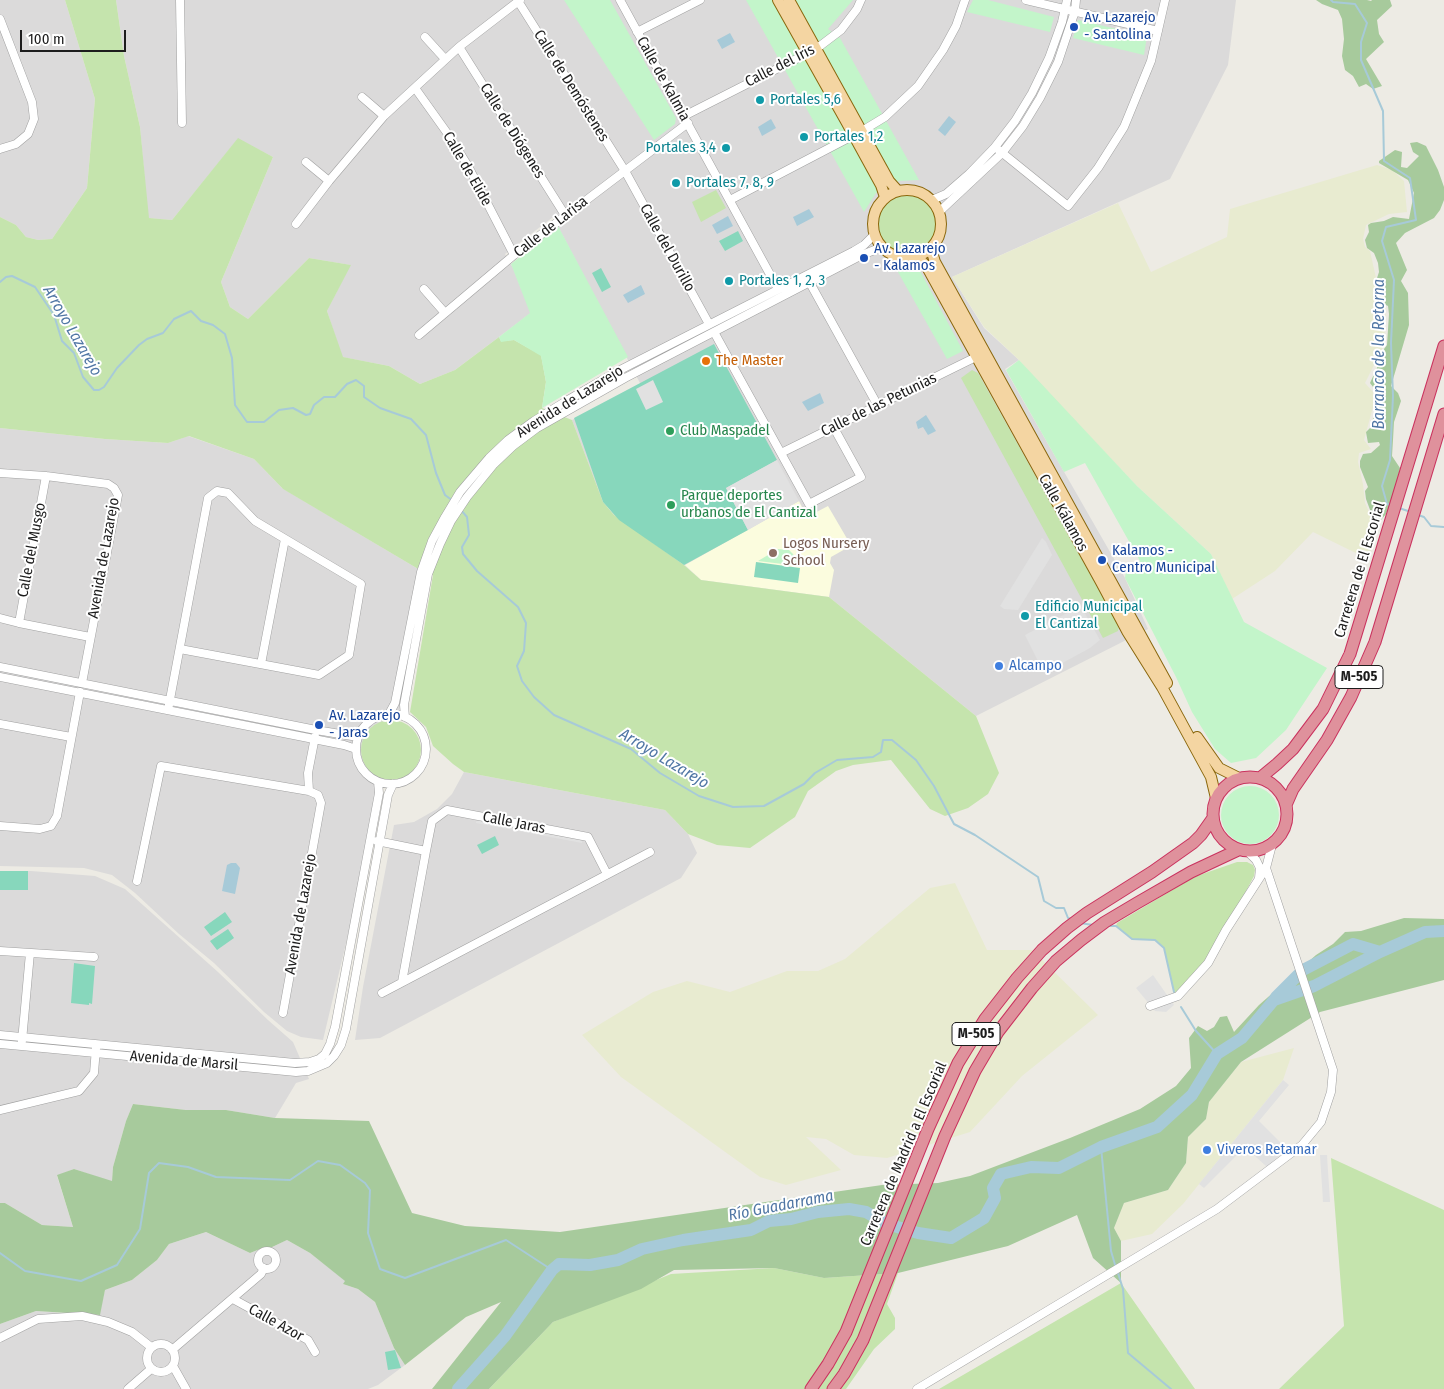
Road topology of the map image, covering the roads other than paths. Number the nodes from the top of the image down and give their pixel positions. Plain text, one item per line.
1 (180, 0) edge
2 (620, 0) edge
3 (700, 0) edge
4 (778, 0) edge
5 (789, 0) edge
6 (861, 0) edge
7 (965, 0) edge
8 (1026, 0) edge
9 (1067, 0) edge
10 (1076, 0) edge
11 (1164, 0) edge
12 (515, 2) edge
13 (1065, 9) junction
14 (1074, 12) junction
15 (0, 19) edge
16 (1158, 31) junction
17 (637, 32) junction
18 (425, 37) dead end
19 (459, 47) junction
20 (811, 51) junction
21 (445, 59) junction
22 (415, 88) junction
23 (362, 97) dead end
24 (384, 116) junction
25 (686, 119) junction
26 (182, 123) dead end
27 (858, 133) junction
28 (995, 147) junction
29 (0, 149) edge
30 (1002, 153) junction
31 (306, 162) dead end
32 (624, 171) junction
33 (329, 181) junction
34 (898, 191) junction
35 (885, 197) junction
36 (730, 200) junction
37 (932, 200) junction
38 (939, 212) junction
39 (566, 215) junction
40 (296, 224) dead end
41 (875, 234) junction
42 (882, 247) junction
43 (931, 249) junction
44 (514, 255) junction
45 (918, 256) junction
46 (810, 282) junction
47 (424, 289) dead end
48 (778, 289) junction
49 (445, 313) junction
50 (709, 324) junction
51 (714, 332) junction
52 (419, 335) dead end
53 (1444, 346) edge
54 (976, 357) junction
55 (878, 406) junction
56 (1444, 414) edge
57 (536, 424) junction
58 (834, 428) junction
59 (781, 453) junction
60 (0, 473) edge
61 (46, 476) junction
62 (285, 539) junction
63 (424, 573) junction
64 (0, 618) edge
65 (18, 623) junction
66 (90, 637) junction
67 (180, 649) junction
68 (261, 664) junction
69 (0, 667) edge
70 (0, 677) edge
71 (82, 683) junction
72 (80, 692) junction
73 (171, 701) junction
74 (168, 710) junction
75 (389, 714) junction
76 (405, 717) junction
77 (0, 725) edge
78 (316, 730) junction
79 (358, 736) junction
80 (71, 737) junction
81 (314, 740) junction
82 (356, 749) junction
83 (1239, 778) junction
84 (1260, 778) junction
85 (378, 782) junction
86 (393, 784) junction
87 (309, 791) junction
88 (1216, 798) junction
89 (1286, 805) junction
90 (1213, 818) junction
91 (0, 826) edge
92 (370, 840) junction
93 (380, 842) junction
94 (1272, 845) junction
95 (426, 851) junction
96 (1243, 851) junction
97 (650, 852) dead end
98 (1266, 868) junction
99 (607, 874) junction
100 (1259, 880) junction
101 (137, 881) dead end
102 (0, 951) edge
103 (30, 953) junction
104 (94, 957) dead end
105 (402, 982) junction
106 (382, 993) dead end
107 (1150, 1006) dead end
108 (283, 1013) dead end
109 (0, 1036) edge
110 (22, 1042) junction
111 (0, 1044) edge
112 (96, 1048) junction
113 (0, 1110) edge
114 (264, 1268) dead end
115 (233, 1299) junction
116 (0, 1338) edge
117 (152, 1347) junction
118 (172, 1350) junction
119 (315, 1352) dead end
120 (173, 1366) junction
121 (151, 1369) junction
122 (128, 1389) edge
123 (186, 1389) edge
124 (811, 1389) edge
125 (833, 1389) edge
126 (917, 1389) edge

1 - 26 street
2 - 17 street, Calle de Kalmia
3 - 17 street
4 - 20 main road
5 - 20 main road
6 - 20 street, Calle del Iris
7 - 27 street
8 - 13 street
9 - 13 street
10 - 14 street
11 - 16 street
12 - 19 street
12 - 32 street, Calle de Demóstenes
13 - 14 street
13 - 28 street
14 - 16 street
14 - 30 street
15 - 29 street
16 - 30 street
17 - 25 street, Calle de Kalmia
18 - 21 street
19 - 21 street
19 - 39 street, Calle de Diógenes
20 - 25 street, Calle del Iris
20 - 27 main road
21 - 22 street
22 - 24 street
22 - 44 street, Calle de Elide
23 - 24 street
24 - 33 street
25 - 32 street, Calle de Larisa
25 - 36 street, Calle de Kalmia
27 - 34 main road
27 - 35 main road
27 - 36 street
28 - 30 street
28 - 37 street
30 - 38 street
31 - 33 street
32 - 39 street, Calle de Larisa
32 - 50 street, Calle del Durillo
33 - 40 street
34 - 35 main road
34 - 37 main road
35 - 41 main road
36 - 48 street, Calle de Kalmia
37 - 38 main road
38 - 43 main road
39 - 44 street, Calle de Larisa
41 - 42 main road
41 - 48 street, Avenida de Lazarejo
42 - 45 main road
42 - 46 street, Avenida de Lazarejo
43 - 45 main road
43 - 83 main road, Calle Kálamos
44 - 49 street, Calle de Larisa
45 - 54 main road, Calle Kálamos
46 - 51 street, Avenida de Lazarejo
46 - 55 street
47 - 49 street
48 - 50 street, Avenida de Lazarejo
49 - 52 street, Calle de Larisa
50 - 57 street, Avenida de Lazarejo
51 - 57 street, Avenida de Lazarejo
51 - 59 street
53 - 84 highway, Carretera de El Escorial / M-505
54 - 55 street, Calle de las Petunias
54 - 88 main road, Calle Kálamos
55 - 58 street, Calle de las Petunias
56 - 89 highway, M-505
57 - 63 street, Avenida de Lazarejo
58 - 59 street, Calle de las Petunias
58 - 59 street
60 - 61 street, Avenida de Lazarejo
61 - 65 street, Calle del Musgo
61 - 66 street, Avenida de Lazarejo
62 - 67 street
62 - 68 street
62 - 68 street
63 - 75 street, Avenida de Lazarejo
63 - 76 street, Avenida de Lazarejo
64 - 65 street
65 - 66 street
66 - 71 street, Avenida de Lazarejo
67 - 68 street
67 - 73 street
69 - 71 street
70 - 72 street
71 - 73 street
72 - 74 street
72 - 80 street
73 - 74 street
73 - 78 street
74 - 81 street
75 - 76 street
75 - 79 street
76 - 86 street
77 - 80 street
78 - 79 street
78 - 81 street
79 - 82 street
80 - 91 street
81 - 82 street
81 - 87 street
82 - 85 street
83 - 84 highway
83 - 88 highway
84 - 89 highway
85 - 86 street
85 - 92 street
86 - 93 street
87 - 101 street
87 - 108 street, Avenida de Lazarejo
88 - 90 highway
89 - 94 highway, M-505
90 - 96 highway
90 - 124 highway, Carretera de Madrid a El Escorial / M-505
92 - 93 street
92 - 112 street, Avenida de Marsil
93 - 95 street
93 - 112 street, Avenida de Marsil
94 - 96 highway, M-505
94 - 98 street
95 - 99 street, Calle Jaras
95 - 105 street, Calle Jaras
96 - 100 street
96 - 125 highway, Carretera de Madrid a El Escorial / M-505
97 - 99 street
98 - 100 street
98 - 126 street
99 - 105 street
100 - 107 street
102 - 103 street
103 - 104 street
103 - 110 street
105 - 106 street
109 - 110 street, Avenida de Marsil
110 - 111 street, Avenida de Marsil
110 - 112 street, Avenida de Marsil
112 - 113 street
114 - 115 street, Calle Azor
115 - 118 street, Calle Azor
115 - 119 street, Calle Azor
116 - 117 street
117 - 118 street
117 - 121 street
118 - 120 street
120 - 121 street
120 - 123 street
121 - 122 street

